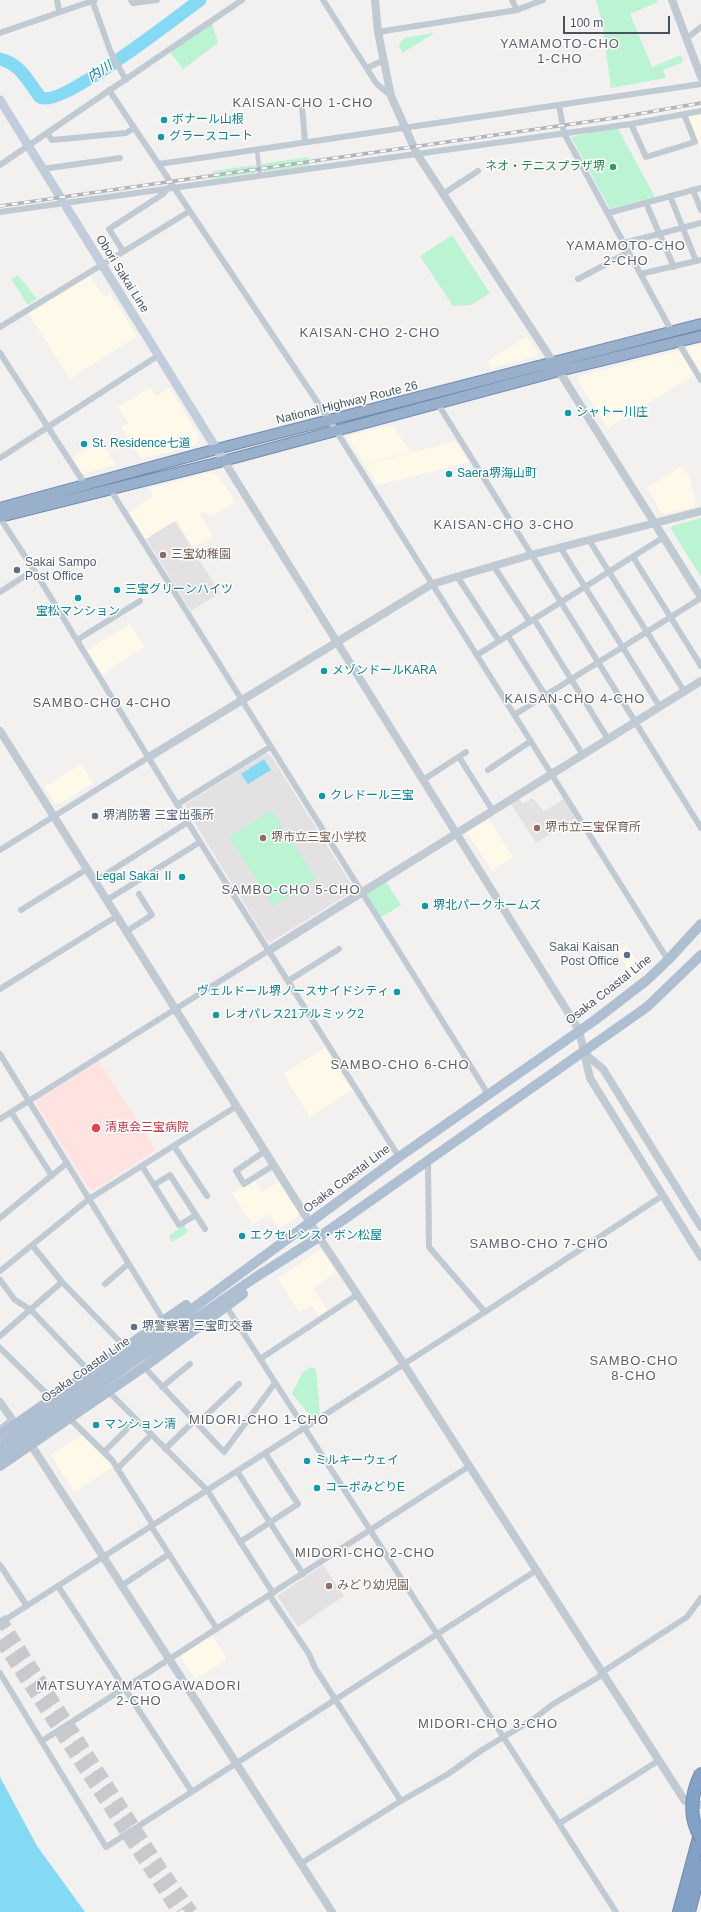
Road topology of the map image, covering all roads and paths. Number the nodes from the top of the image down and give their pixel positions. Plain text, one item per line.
1 (57, 0) edge
2 (131, 0) edge
3 (156, 0) edge
4 (242, 0) edge
5 (323, 0) edge
6 (375, 0) edge
7 (512, 0) edge
8 (543, 0) edge
9 (672, 0) edge
10 (93, 1) edge
11 (517, 10) junction
12 (59, 11) junction
13 (701, 27) edge
14 (378, 32) junction
15 (0, 33) edge
16 (687, 38) junction
17 (384, 60) junction
18 (367, 68) junction
19 (701, 77) edge
20 (126, 80) junction
21 (701, 84) edge
22 (109, 90) junction
23 (391, 96) junction
24 (0, 100) edge
25 (302, 106) dead end
26 (559, 106) junction
27 (701, 111) edge
28 (684, 114) junction
29 (631, 124) junction
30 (134, 128) junction
31 (406, 129) junction
32 (46, 133) junction
33 (564, 133) junction
34 (305, 142) junction
35 (28, 146) junction
36 (257, 150) junction
37 (417, 154) junction
38 (120, 158) dead end
39 (159, 164) junction
40 (0, 165) edge
41 (42, 169) junction
42 (478, 171) dead end
43 (260, 176) junction
44 (171, 188) junction
45 (701, 188) edge
46 (693, 190) junction
47 (443, 194) junction
48 (670, 196) junction
49 (64, 202) junction
50 (646, 203) junction
51 (701, 210) edge
52 (190, 211) junction
53 (0, 212) edge
54 (608, 213) junction
55 (701, 223) edge
56 (682, 228) junction
57 (660, 234) junction
58 (624, 243) junction
59 (123, 251) junction
60 (629, 252) junction
61 (698, 260) edge
62 (102, 264) junction
63 (674, 266) junction
64 (640, 274) junction
65 (578, 279) dead end
66 (701, 324) edge
67 (0, 327) edge
68 (672, 332) junction
69 (701, 336) edge
70 (678, 342) junction
71 (0, 353) edge
72 (159, 355) junction
73 (552, 362) junction
74 (559, 371) junction
75 (701, 380) edge
76 (438, 404) junction
77 (330, 421) junction
78 (48, 428) junction
79 (337, 431) junction
80 (217, 449) junction
81 (0, 458) edge
82 (224, 461) junction
83 (86, 486) junction
84 (110, 489) junction
85 (0, 508) edge
86 (701, 511) edge
87 (0, 517) edge
88 (656, 523) junction
89 (664, 537) junction
90 (589, 540) junction
91 (560, 547) junction
92 (531, 555) junction
93 (633, 557) junction
94 (493, 565) junction
95 (34, 570) junction
96 (609, 572) junction
97 (457, 576) junction
98 (432, 584) junction
99 (585, 587) junction
100 (0, 592) edge
101 (701, 597) edge
102 (140, 601) dead end
103 (561, 602) junction
104 (114, 617) junction
105 (670, 617) junction
106 (532, 621) junction
107 (118, 623) dead end
108 (647, 632) junction
109 (508, 636) junction
110 (77, 640) junction
111 (499, 641) junction
112 (336, 642) junction
113 (622, 647) junction
114 (477, 655) junction
115 (598, 662) junction
116 (701, 666) edge
117 (571, 679) junction
118 (701, 681) edge
119 (684, 691) junction
120 (544, 696) junction
121 (242, 701) junction
122 (660, 707) junction
123 (514, 715) junction
124 (635, 722) junction
125 (0, 731) edge
126 (608, 739) junction
127 (531, 741) junction
128 (270, 747) junction
129 (466, 752) dead end
130 (582, 755) junction
131 (149, 757) junction
132 (459, 757) junction
133 (488, 770) dead end
134 (552, 774) junction
135 (423, 780) junction
136 (178, 804) junction
137 (493, 811) junction
138 (55, 816) junction
139 (188, 822) junction
140 (701, 828) edge
141 (457, 834) junction
142 (200, 842) junction
143 (0, 850) edge
144 (87, 869) junction
145 (95, 881) junction
146 (49, 893) junction
147 (362, 893) junction
148 (140, 894) dead end
149 (53, 899) dead end
150 (107, 900) junction
151 (21, 910) dead end
152 (117, 916) junction
153 (701, 924) edge
154 (127, 931) junction
155 (339, 949) dead end
156 (268, 951) junction
157 (701, 955) edge
158 (668, 960) junction
159 (288, 981) junction
160 (0, 989) edge
161 (176, 1008) junction
162 (579, 1030) junction
163 (584, 1052) junction
164 (0, 1054) edge
165 (488, 1094) junction
166 (30, 1101) junction
167 (237, 1106) junction
168 (12, 1112) junction
169 (0, 1119) edge
170 (174, 1146) junction
171 (265, 1151) junction
172 (398, 1157) junction
173 (428, 1160) junction
174 (67, 1163) junction
175 (274, 1165) junction
176 (142, 1166) junction
177 (52, 1176) junction
178 (154, 1185) junction
179 (207, 1196) dead end
180 (662, 1196) junction
181 (89, 1199) junction
182 (196, 1215) junction
183 (0, 1218) edge
184 (310, 1223) junction
185 (701, 1227) edge
186 (205, 1229) dead end
187 (319, 1236) junction
188 (32, 1246) junction
189 (701, 1258) edge
190 (128, 1264) junction
191 (0, 1270) edge
192 (0, 1280) edge
193 (62, 1282) junction
194 (105, 1284) dead end
195 (357, 1295) junction
196 (226, 1306) junction
197 (31, 1310) junction
198 (485, 1312) junction
199 (164, 1322) junction
200 (0, 1336) edge
201 (0, 1349) edge
202 (129, 1355) junction
203 (260, 1359) junction
204 (403, 1363) junction
205 (190, 1364) dead end
206 (144, 1367) junction
207 (90, 1373) junction
208 (275, 1383) junction
209 (239, 1384) dead end
210 (162, 1387) junction
211 (108, 1392) junction
212 (52, 1399) junction
213 (0, 1402) edge
214 (70, 1418) junction
215 (136, 1420) junction
216 (13, 1422) junction
217 (196, 1422) junction
218 (304, 1428) junction
219 (0, 1429) edge
220 (0, 1435) edge
221 (151, 1435) junction
222 (31, 1444) junction
223 (0, 1447) edge
224 (165, 1449) junction
225 (104, 1452) junction
226 (265, 1453) junction
227 (0, 1457) edge
228 (0, 1466) edge
229 (468, 1467) junction
230 (117, 1469) junction
231 (237, 1471) junction
232 (207, 1490) junction
233 (270, 1523) junction
234 (152, 1525) junction
235 (370, 1531) junction
236 (240, 1542) junction
237 (169, 1554) junction
238 (103, 1557) junction
239 (0, 1565) edge
240 (537, 1570) junction
241 (303, 1574) junction
242 (58, 1586) junction
243 (121, 1586) junction
244 (272, 1595) junction
245 (701, 1598) edge
246 (27, 1606) junction
247 (0, 1623) edge
248 (217, 1629) junction
249 (438, 1634) junction
250 (169, 1659) junction
251 (0, 1673) edge
252 (602, 1673) junction
253 (124, 1688) junction
254 (336, 1700) junction
255 (504, 1737) junction
256 (42, 1741) junction
257 (658, 1761) junction
258 (236, 1763) junction
259 (701, 1773) edge
260 (192, 1792) junction
261 (401, 1801) junction
262 (701, 1805) edge
263 (560, 1823) junction
264 (701, 1830) edge
265 (701, 1838) edge
266 (300, 1864) junction
267 (701, 1866) edge
268 (332, 1912) edge
269 (616, 1912) edge
270 (679, 1912) edge
271 (689, 1912) edge

1 - 12 street
2 - 3 street
4 - 20 street
5 - 18 street
6 - 14 street
7 - 11 street
8 - 11 street
9 - 16 street
10 - 12 street
10 - 20 street
11 - 14 street
12 - 15 street
13 - 16 street
14 - 17 street
16 - 19 street
17 - 18 street
17 - 23 street
18 - 23 street
20 - 22 street
21 - 26 street
22 - 30 street
22 - 32 street
23 - 31 street
24 - 35 main road, Obori Sakai Line
25 - 34 street
26 - 31 street
26 - 33 street
27 - 28 street
28 - 29 street
28 - 29 street
29 - 33 street
30 - 32 street
30 - 39 street
31 - 34 street
31 - 37 street
32 - 35 street
33 - 37 street
33 - 54 street
34 - 36 street
35 - 40 street
35 - 41 main road, Obori Sakai Line
36 - 39 street
36 - 43 street
37 - 43 street
37 - 47 street
38 - 41 street
39 - 44 street
41 - 49 main road, Obori Sakai Line
42 - 47 street
43 - 44 street
44 - 49 street
44 - 52 street
44 - 59 street
45 - 46 street
46 - 48 street
46 - 51 street
47 - 73 street
48 - 50 street
48 - 56 street
49 - 53 street
49 - 62 main road, Obori Sakai Line
50 - 54 street
50 - 57 street
52 - 59 street
52 - 77 street
54 - 58 street
55 - 56 street
56 - 57 street
56 - 61 street
57 - 58 street
57 - 63 street
58 - 60 street
59 - 62 street
60 - 64 street
60 - 65 street
61 - 63 street
62 - 67 street
62 - 72 main road, Obori Sakai Line
63 - 64 street
64 - 68 street
66 - 68 highway, National Highway Route 26
68 - 73 highway, National Highway Route 26
69 - 70 highway, National Highway Route 26
70 - 74 highway, National Highway Route 26
70 - 75 street
71 - 78 street
72 - 78 street
72 - 80 main road, Obori Sakai Line
73 - 74 street
73 - 77 highway, National Highway Route 26
74 - 76 highway, National Highway Route 26
74 - 88 street
76 - 79 highway, National Highway Route 26
76 - 92 street
77 - 79 street
77 - 80 highway, National Highway Route 26
78 - 81 street
78 - 83 street
79 - 82 highway, National Highway Route 26
79 - 98 street
80 - 82 main road, Obori Sakai Line
80 - 83 highway, National Highway Route 26
82 - 84 highway, National Highway Route 26
82 - 112 street
83 - 85 highway, National Highway Route 26
84 - 87 highway, National Highway Route 26
84 - 121 street
86 - 88 street
87 - 95 street
88 - 89 street
88 - 90 street
89 - 93 street
89 - 101 street
90 - 91 street
90 - 96 street
91 - 92 street
91 - 99 street
92 - 94 street
92 - 103 street
93 - 96 street
93 - 105 street
94 - 97 street
94 - 106 street
95 - 100 street
95 - 110 street
96 - 99 street
96 - 108 street
97 - 98 street
97 - 111 street
98 - 112 street
98 - 114 street
99 - 103 street
99 - 113 street
101 - 105 street
102 - 104 street
103 - 106 street
103 - 115 street
104 - 107 street
104 - 110 street
105 - 108 street
105 - 116 street
106 - 109 street
106 - 117 street
108 - 113 street
108 - 119 street
109 - 111 street
109 - 120 street
110 - 131 street
111 - 114 street
112 - 121 street
112 - 135 street
113 - 115 street
113 - 122 street
114 - 123 street
115 - 117 street
115 - 124 street
117 - 120 street
117 - 126 street
118 - 119 street
119 - 122 street
120 - 123 street
120 - 130 street
121 - 128 street
121 - 131 street
122 - 124 street
123 - 127 street
124 - 126 street
124 - 140 street
125 - 138 street
126 - 130 street
127 - 133 street
127 - 134 street
128 - 136 street
128 - 147 street
129 - 132 street
130 - 134 street
131 - 136 street
131 - 138 street
132 - 135 street
132 - 137 street
134 - 137 street
134 - 158 street
135 - 141 street
136 - 139 street
137 - 141 street
138 - 143 street
138 - 144 street
139 - 142 street
139 - 145 street
141 - 147 street
141 - 162 street
142 - 150 street
142 - 156 street
144 - 145 street
144 - 146 street
145 - 150 street
146 - 149 street
146 - 151 street
147 - 156 street
147 - 165 street
148 - 154 street
150 - 152 street
152 - 154 street
152 - 160 street
153 - 158 main road, Osaka Coastal Line
154 - 161 street
155 - 159 street
156 - 159 street
156 - 161 street
157 - 163 main road, Osaka Coastal Line
158 - 162 main road, Osaka Coastal Line
159 - 172 street
161 - 166 street
161 - 167 street
162 - 163 street
162 - 165 main road, Osaka Coastal Line
163 - 173 main road, Osaka Coastal Line
163 - 180 street
163 - 185 street
164 - 166 street
165 - 172 main road, Osaka Coastal Line
166 - 168 street
166 - 174 street
167 - 170 street
167 - 171 street
168 - 169 street
168 - 177 street
170 - 176 street
170 - 179 street
171 - 175 street
171 - 175 street
172 - 184 main road, Osaka Coastal Line
173 - 187 main road, Osaka Coastal Line
173 - 198 street
174 - 177 street
174 - 181 street
175 - 184 street
176 - 178 street
176 - 181 street
177 - 183 street
178 - 182 street
178 - 182 street
180 - 189 street
180 - 198 street
181 - 188 street
181 - 190 street
182 - 186 street
184 - 187 street
184 - 199 main road
184 - 202 main road, Osaka Coastal Line
187 - 195 street
187 - 196 main road
187 - 202 main road, Osaka Coastal Line
188 - 191 street
188 - 193 street
190 - 194 street
190 - 199 street
192 - 197 street
193 - 197 street
193 - 202 street
195 - 203 street
195 - 204 street
196 - 203 street
196 - 206 main road
197 - 200 street
197 - 207 street
198 - 204 street
199 - 202 main road
201 - 212 street
202 - 207 main road
202 - 223 main road, Osaka Coastal Line, bridge
202 - 227 main road, Osaka Coastal Line, bridge
203 - 208 street
204 - 218 street
204 - 229 street
205 - 210 street
206 - 210 street
206 - 211 main road
207 - 211 street
207 - 212 main road
208 - 217 street
208 - 218 street
209 - 217 street
210 - 217 street
211 - 214 main road
211 - 215 street
212 - 216 main road
213 - 216 street
214 - 222 main road
214 - 225 street
215 - 221 street
215 - 225 street
216 - 219 street
216 - 220 main road
216 - 222 street
217 - 224 street
218 - 226 street
218 - 235 street
221 - 224 street
221 - 230 street
222 - 228 main road
222 - 238 street
224 - 232 street
225 - 230 street
226 - 231 street
226 - 233 street
229 - 235 street
229 - 240 street
230 - 234 street
231 - 232 street
231 - 233 street
232 - 234 street
232 - 236 street
233 - 236 street
233 - 241 street
234 - 237 street
234 - 238 street
235 - 241 street
235 - 249 street
236 - 244 street
237 - 243 street
237 - 248 street
238 - 242 street
238 - 243 street
239 - 246 street
240 - 249 street
240 - 252 street
241 - 244 street
242 - 246 street
242 - 253 street
243 - 250 street
244 - 248 street
244 - 254 street
245 - 252 street
246 - 247 street
248 - 250 street
249 - 254 street
249 - 255 street
250 - 253 street
250 - 258 street
251 - 256 street
252 - 255 street
252 - 257 street
253 - 256 street
253 - 260 street
254 - 258 street
254 - 261 street
255 - 261 street
255 - 263 street
256 - 260 street
257 - 262 street
257 - 263 street
258 - 260 street
258 - 266 street
259 - 265 highway, bridge
261 - 266 street
263 - 269 street
264 - 270 highway
266 - 268 street
267 - 271 highway

